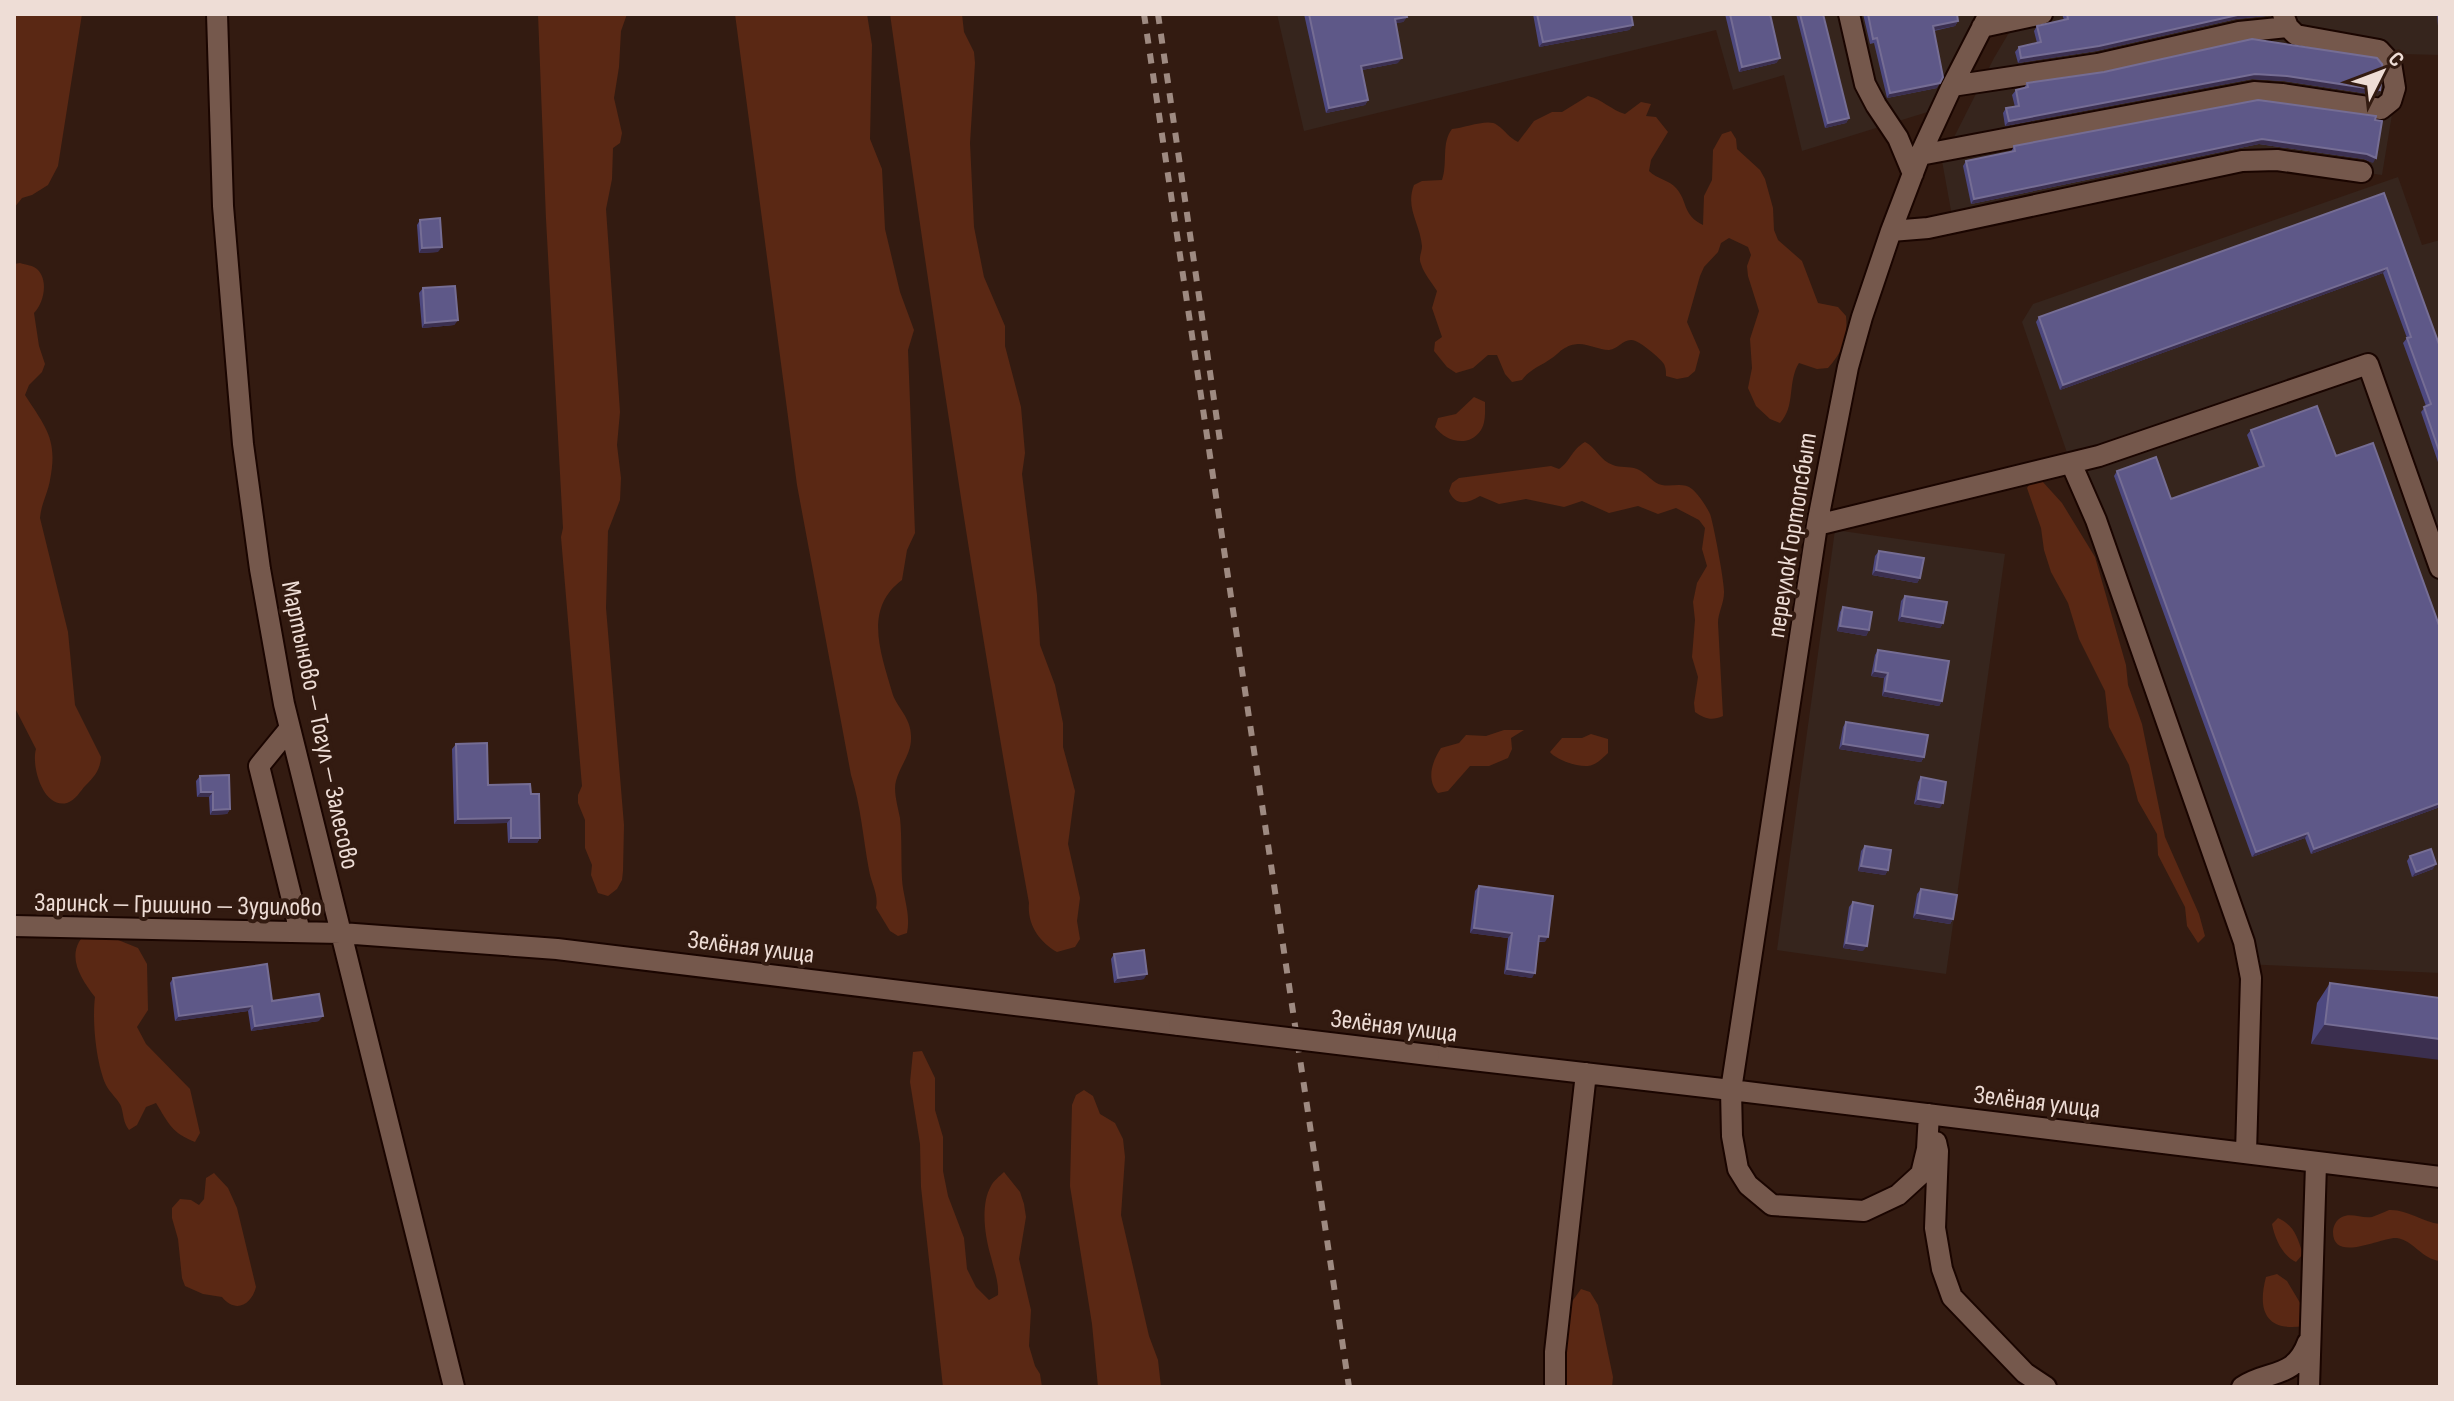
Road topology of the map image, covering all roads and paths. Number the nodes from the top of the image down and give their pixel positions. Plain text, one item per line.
1 (217, 14) edge
2 (1849, 14) edge
3 (2042, 14) edge
4 (1986, 20) edge
5 (2286, 21) edge
6 (1952, 86) junction
7 (1917, 165) junction
8 (2362, 172) dead end
9 (1891, 231) junction
10 (2071, 463) junction
11 (1817, 525) junction
12 (2440, 568) edge
13 (290, 728) junction
14 (14, 926) edge
15 (300, 932) junction
16 (341, 933) junction
17 (1586, 1073) junction
18 (1731, 1090) junction
19 (1929, 1114) junction
20 (2246, 1153) junction
21 (2316, 1164) junction
22 (2440, 1177) edge
23 (2311, 1334) junction
24 (454, 1387) edge
25 (1555, 1387) edge
26 (2046, 1387) edge
27 (2242, 1387) edge
28 (2309, 1387) edge

1 - 13 street, Мартыново — Тогул — Залесово
2 - 7 street
3 - 4 street
4 - 6 street, переулок Гортопсбыт
5 - 6 street
5 - 7 street
6 - 7 street, переулок Гортопсбыт
7 - 9 street, переулок Гортопсбыт
8 - 9 street
9 - 11 street, переулок Гортопсбыт
10 - 11 street
10 - 12 street
10 - 20 street
11 - 18 street, переулок Гортопсбыт
13 - 15 street
13 - 16 street, Мартыново — Тогул — Залесово
14 - 15 street, Заринск — Гришино — Зудилово
15 - 16 street, Заринск — Гришино — Зудилово
16 - 17 street, Зелёная улица, bridge
16 - 24 street, Мартыново — Тогул — Залесово
17 - 18 street, Зелёная улица
17 - 25 street
18 - 19 street, Зелёная улица
18 - 19 street, переулок Гортопсбыт
19 - 20 street, Зелёная улица
19 - 26 street
20 - 21 street, Зелёная улица
21 - 22 street, Зелёная улица
21 - 23 street
23 - 27 street
23 - 28 street

